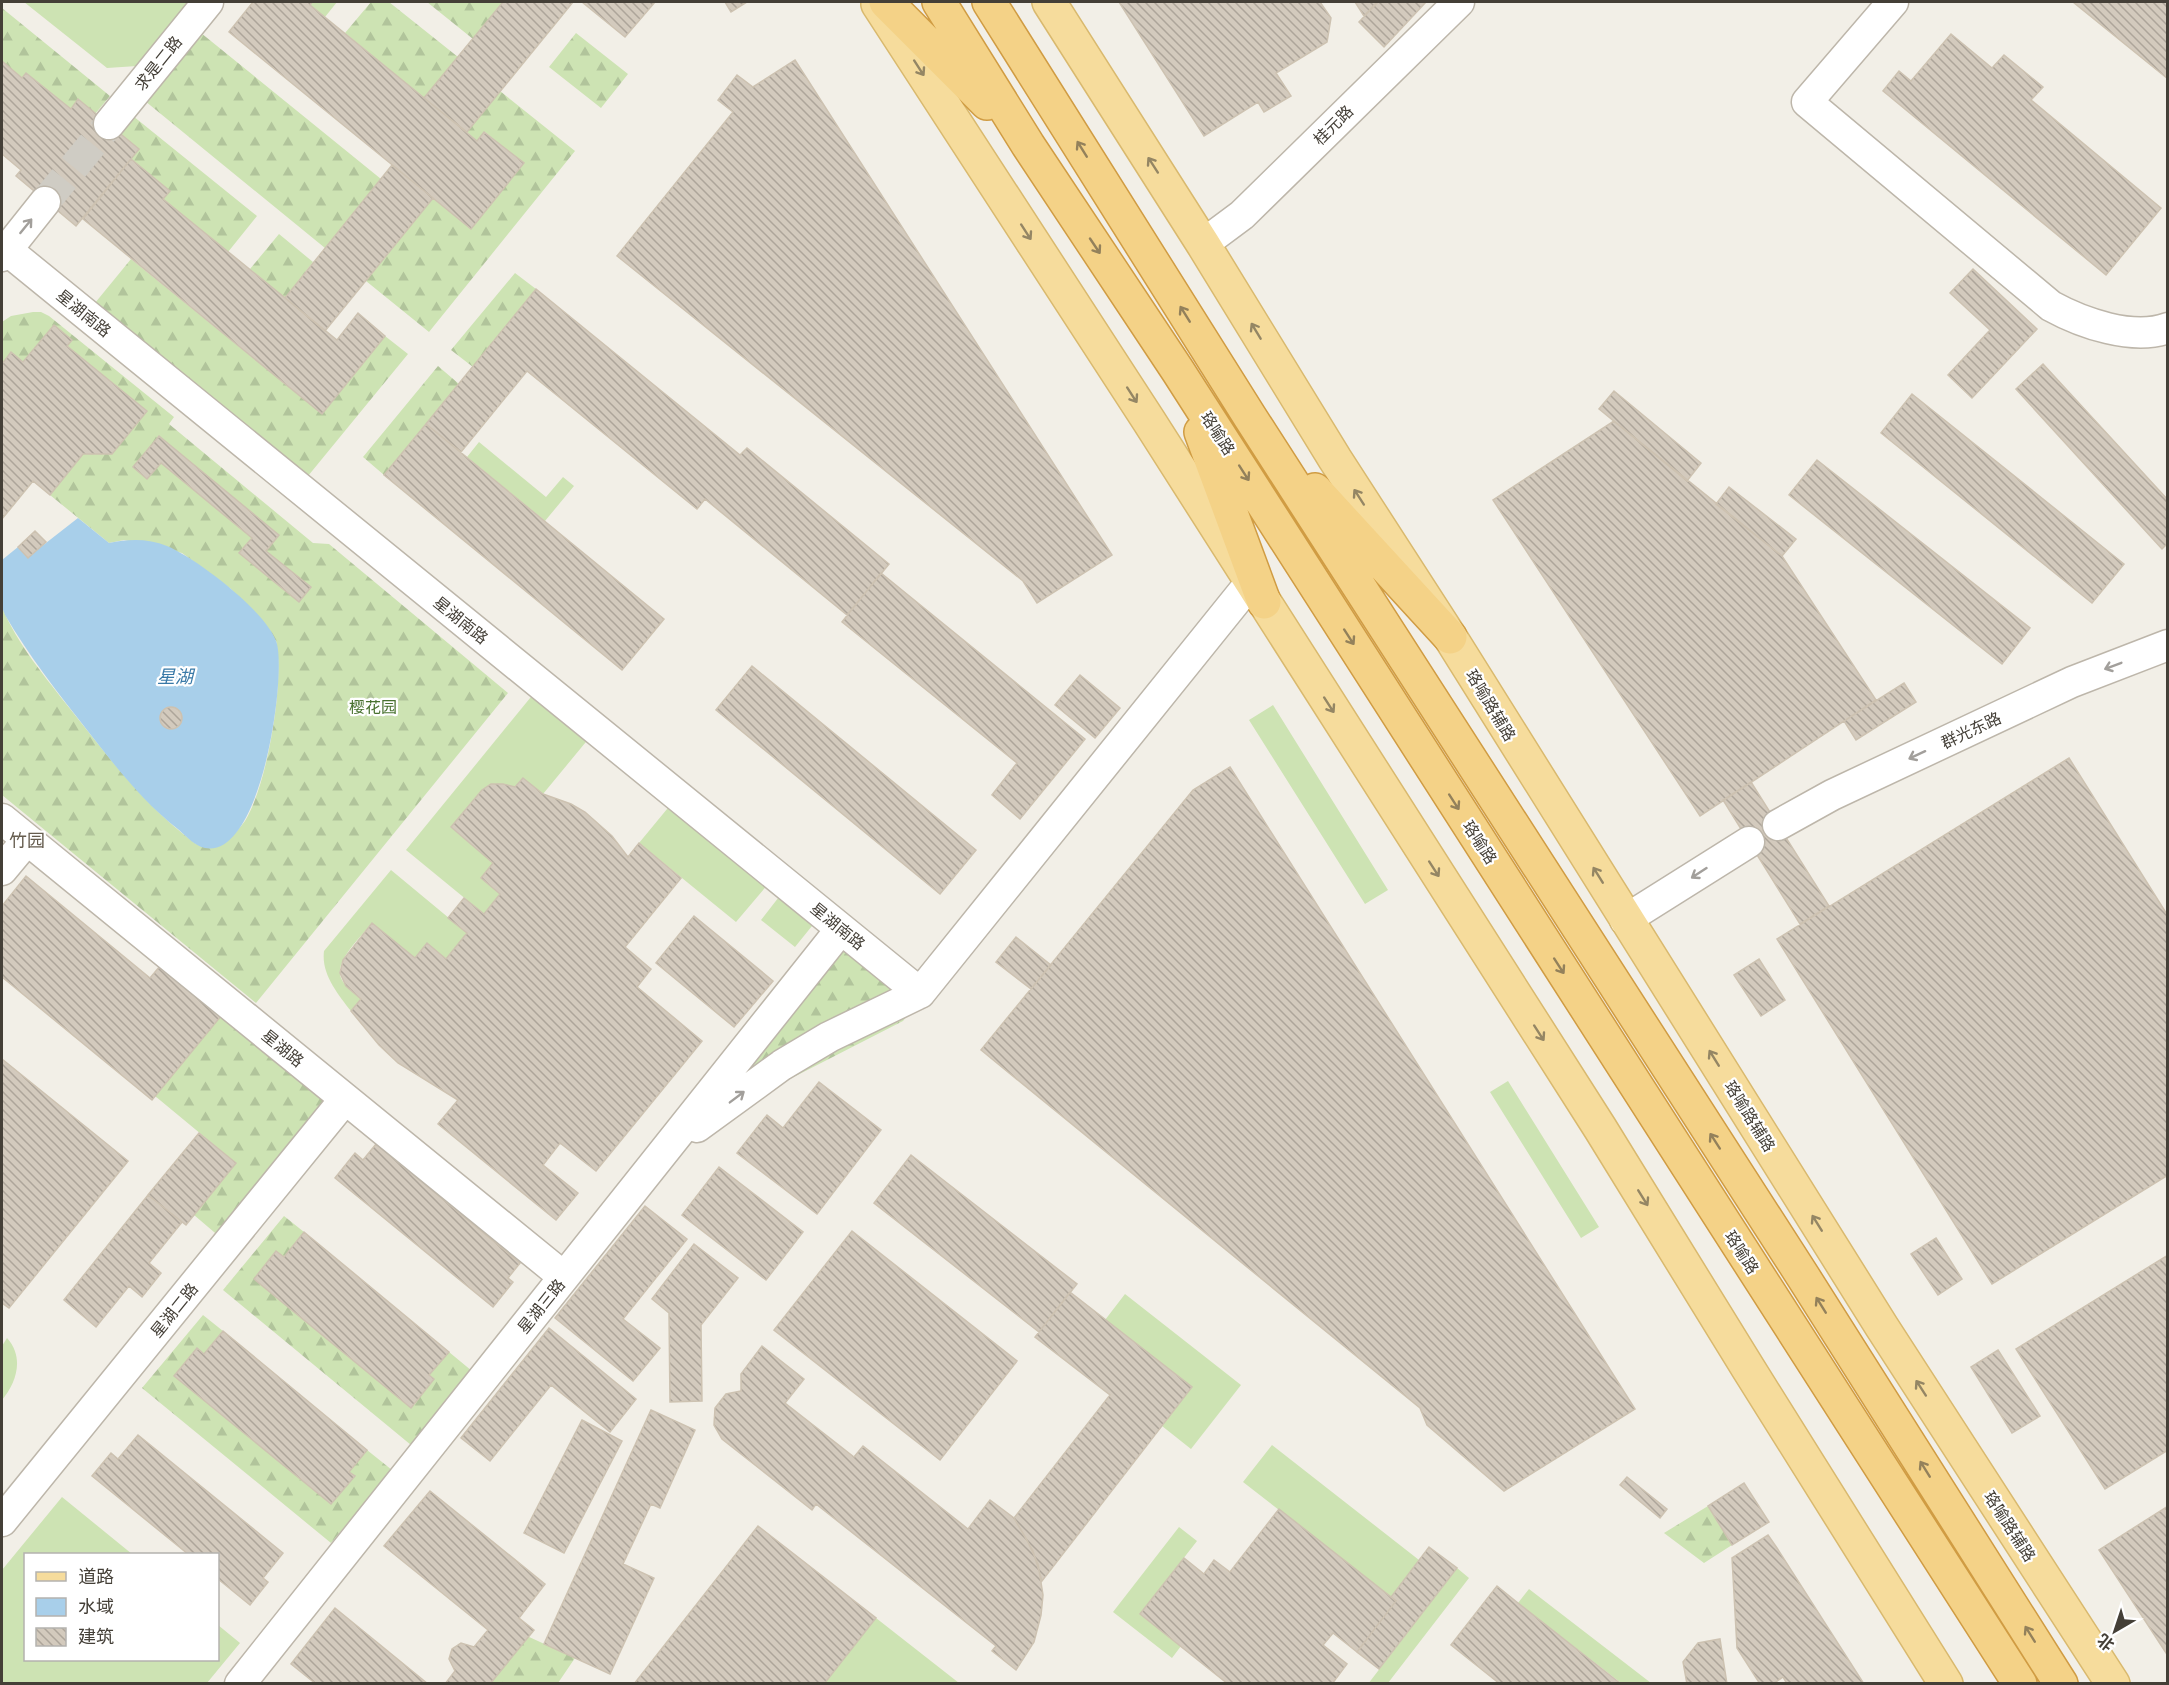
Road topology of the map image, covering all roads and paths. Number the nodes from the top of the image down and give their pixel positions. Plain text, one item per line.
1 (208, 2) edge
2 (876, 2) edge
3 (886, 2) edge
4 (939, 2) edge
5 (1049, 2) edge
6 (1459, 2) edge
7 (1893, 2) edge
8 (992, 4) edge
9 (109, 124) tunnel mouth
10 (1028, 145) junction
11 (45, 202) tunnel mouth
12 (1203, 244) junction
13 (3, 251) edge
14 (2168, 328) edge
15 (1178, 371) junction
16 (1250, 417) junction
17 (1257, 592) junction
18 (1450, 638) junction
19 (2168, 645) edge
20 (2, 819) edge
21 (1778, 825) dead end
22 (27, 840) junction
23 (1749, 842) dead end
24 (2, 870) edge
25 (1625, 920) junction
26 (842, 929) junction
27 (920, 993) junction
28 (345, 1099) junction
29 (658, 1159) junction
30 (564, 1277) junction
31 (2, 1521) edge
32 (240, 1683) edge
33 (1946, 1683) edge
34 (2020, 1683) edge
35 (2061, 1683) edge
36 (2113, 1683) edge

1 - 9 street, 求是二路
2 -> 17 main road
3 - 10 highway
4 - 10 highway, 珞喻路
12 -> 5 main road, 珞喻路辅路
6 - 12 street, 桂元路
7 - 14 street
16 -> 8 highway
10 -> 15 highway, 珞喻路
13 -> 11 street
18 -> 12 main road, 珞喻路辅路
13 - 26 street, 星湖南路
15 - 17 highway
15 -> 34 highway, 珞喻路
16 - 18 highway
35 -> 16 highway
17 - 27 street
17 -> 33 main road
25 -> 18 main road, 珞喻路辅路
19 -> 21 street, 群光东路
20 - 22 street, 星湖路
22 - 24 street
22 - 28 street, 星湖路
23 -> 25 street
36 -> 25 main road, 珞喻路辅路
26 - 27 street, 星湖南路
26 - 29 street, 星湖三路
29 -> 27 street
28 - 30 street, 星湖路
28 - 31 street, 星湖二路
29 - 30 street, 星湖三路
30 - 32 street, 星湖三路

